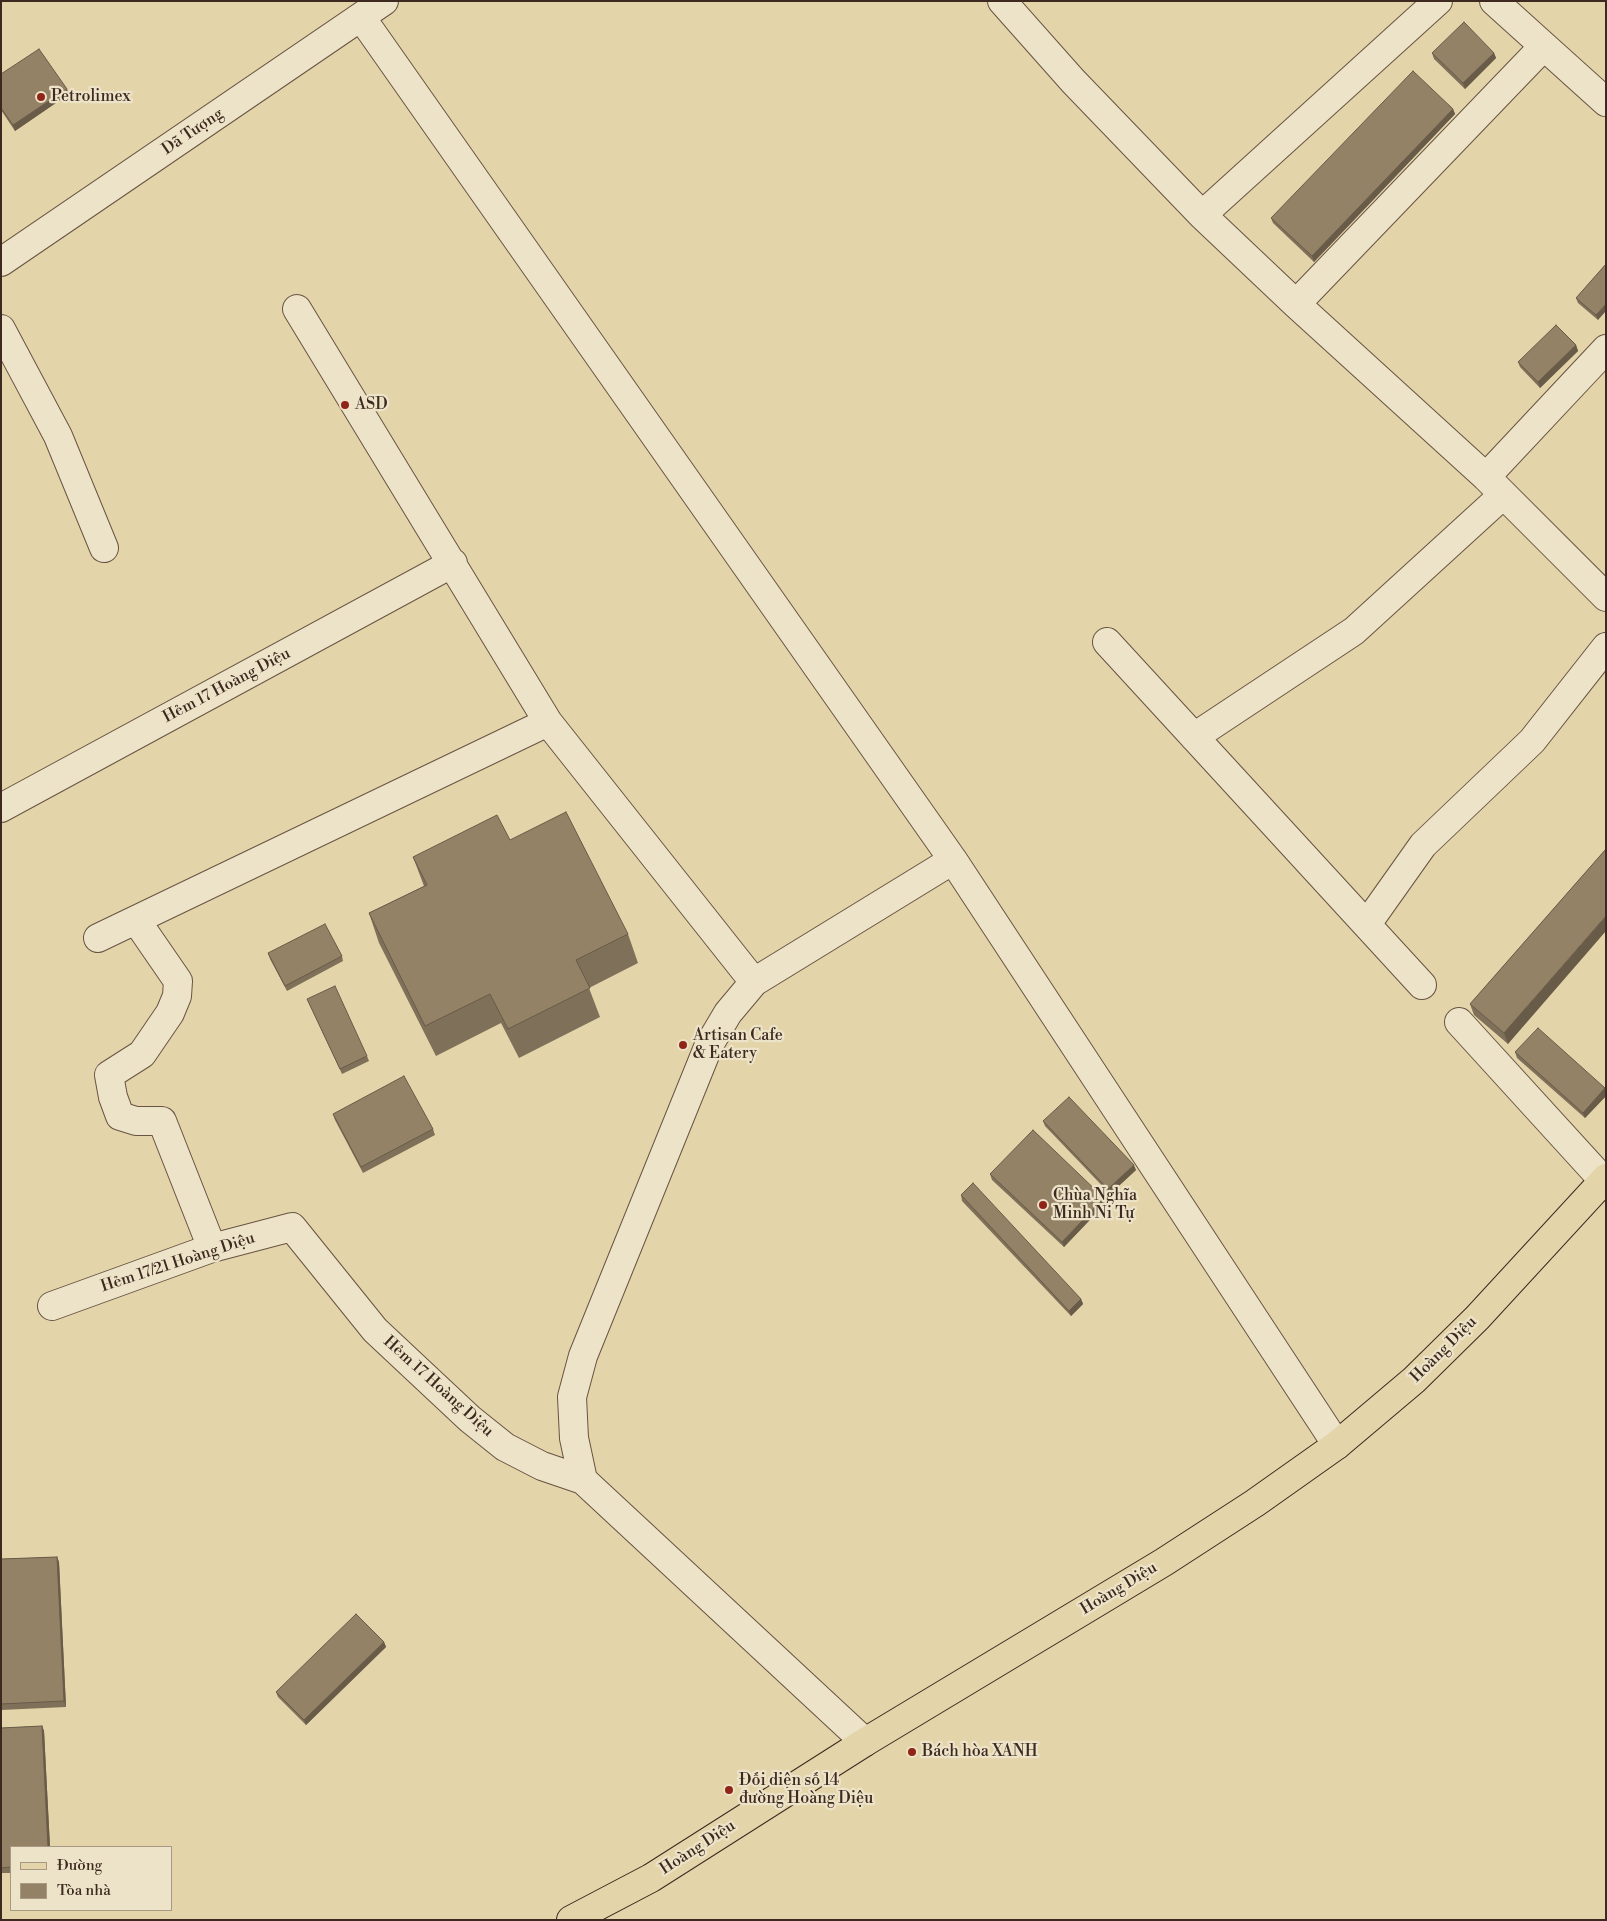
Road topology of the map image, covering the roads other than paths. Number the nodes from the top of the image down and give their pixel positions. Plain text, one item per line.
1 (384, 1) edge
2 (1002, 1) edge
3 (1438, 1) edge
4 (1494, 1) edge
5 (361, 18) junction
6 (1544, 46) junction
7 (1606, 102) edge
8 (1202, 214) junction
9 (1, 262) edge
10 (1296, 304) junction
11 (296, 309) dead end
12 (1, 329) edge
13 (1606, 349) edge
14 (1495, 486) junction
15 (104, 548) dead end
16 (453, 563) junction
17 (1606, 597) edge
18 (1107, 642) dead end
19 (1606, 647) edge
20 (548, 722) junction
21 (1194, 737) junction
22 (1, 808) edge
23 (953, 860) junction
24 (136, 920) junction
25 (1368, 924) junction
26 (98, 938) dead end
27 (754, 982) junction
28 (1422, 985) dead end
29 (1459, 1022) dead end
30 (1605, 1179) edge
31 (212, 1248) junction
32 (52, 1306) dead end
33 (375, 1330) joint
34 (1337, 1444) junction
35 (583, 1480) junction
36 (865, 1742) junction
37 (571, 1920) edge

1 - 5 street, Dã Tượng
2 - 8 street
3 - 8 street
4 - 6 street
5 - 9 street, Dã Tượng
5 - 23 street
6 - 7 street
6 - 10 street
8 - 10 street
10 - 14 street
11 - 16 street
12 - 15 street
13 - 14 street
14 - 17 street
14 - 21 street
16 - 20 street
16 - 22 street, Hẻm 17 Hoàng Diệu
18 - 21 street
19 - 25 street
20 - 24 street
20 - 27 street
21 - 25 street
23 - 27 street
23 - 34 street
24 - 26 street
24 - 31 street
25 - 28 street
27 - 35 street
29 - 30 street
30 - 34 main road, Hoàng Diệu
31 - 32 street, Hẻm 17/21 Hoàng Diệu
31 - 33 street, Hẻm 17/21 Hoàng Diệu
33 - 35 street, Hẻm 17 Hoàng Diệu
34 - 36 main road, Hoàng Diệu
35 - 36 street
36 - 37 main road, Hoàng Diệu

